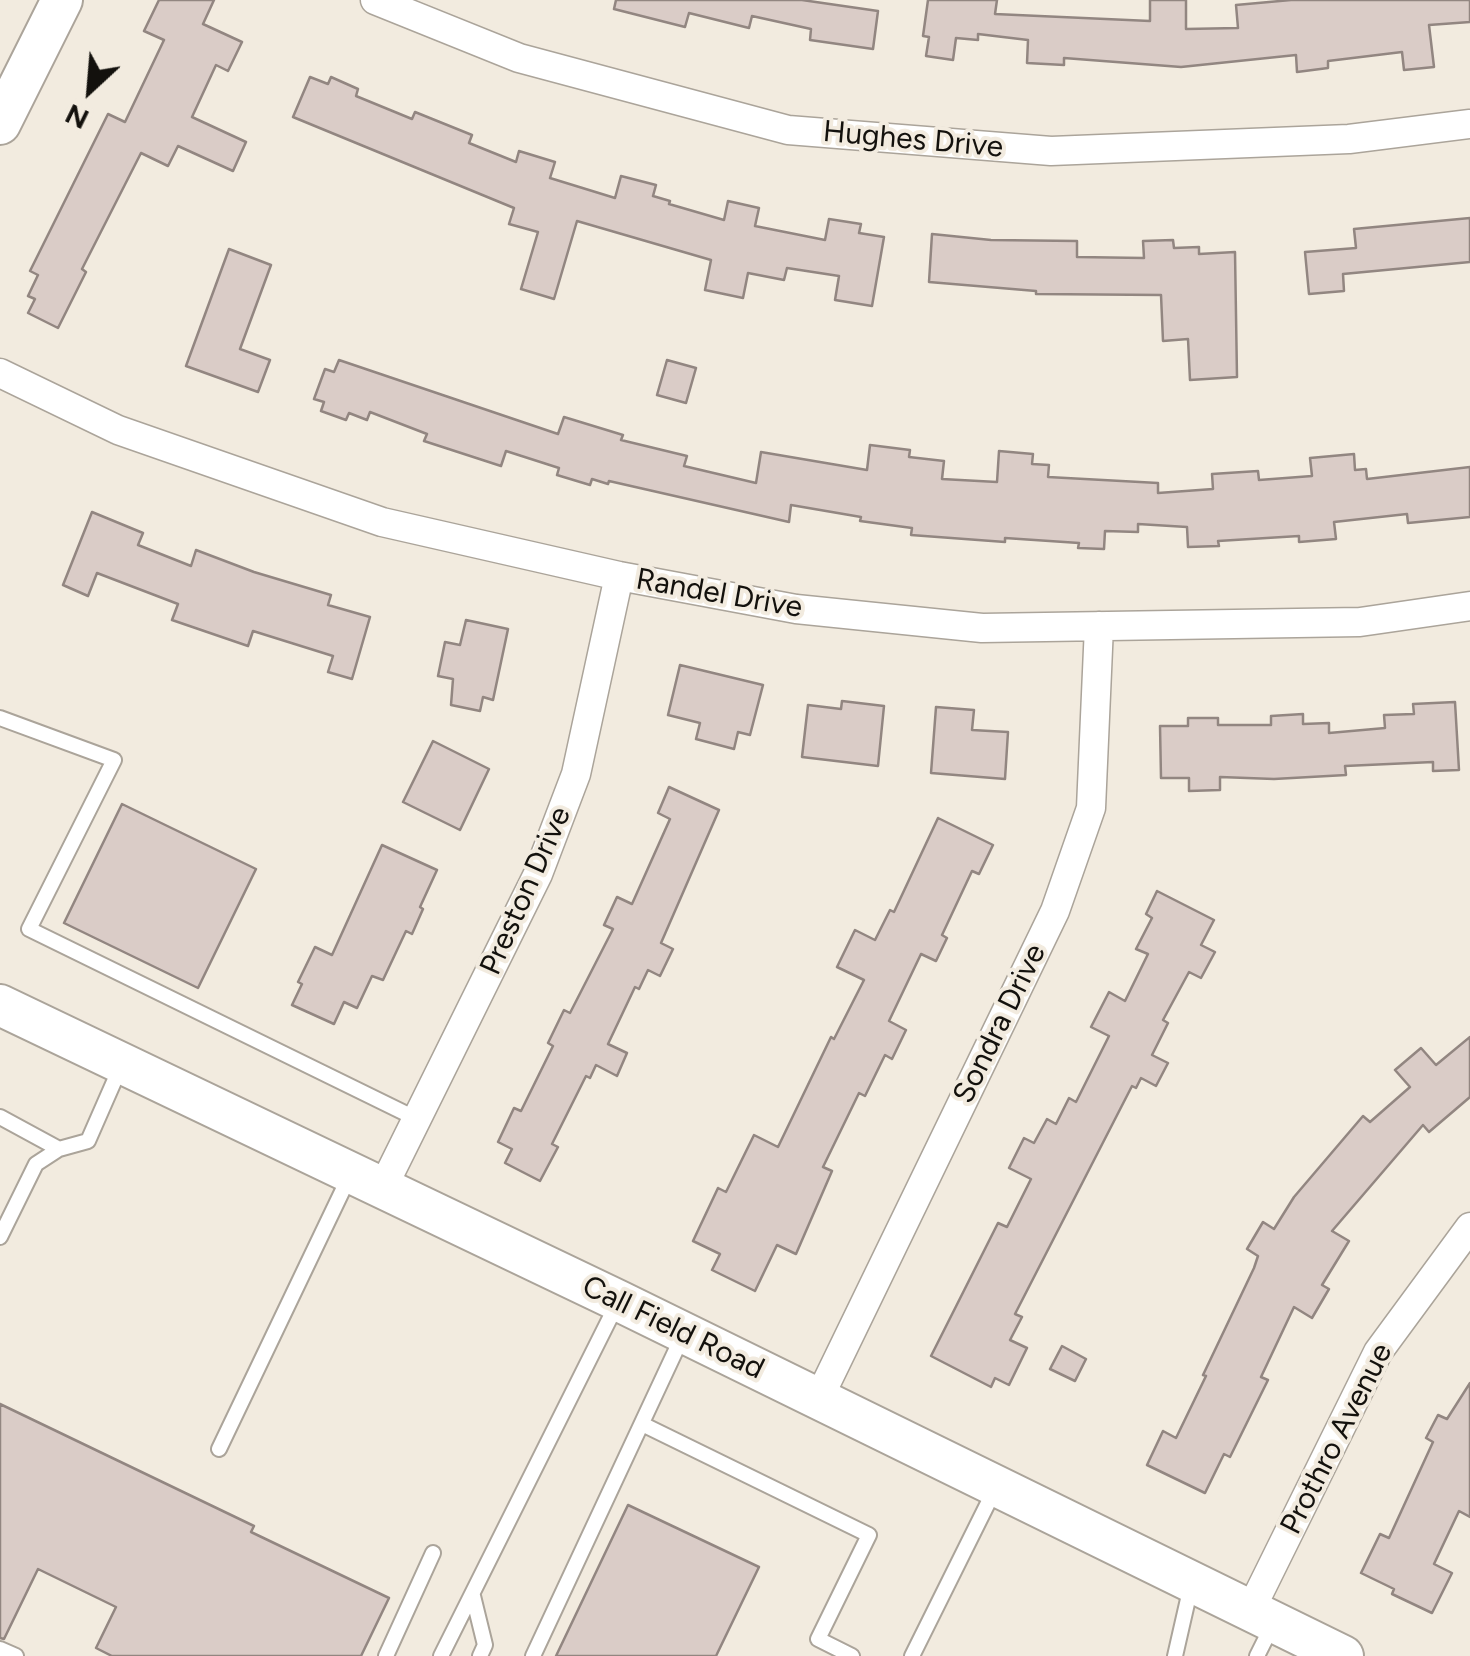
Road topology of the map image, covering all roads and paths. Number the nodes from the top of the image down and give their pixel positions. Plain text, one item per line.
1 (62, 0) edge
2 (375, 0) edge
3 (0, 124) edge
4 (1470, 124) edge
5 (0, 374) edge
6 (619, 576) junction
7 (1470, 606) edge
8 (1099, 626) junction
9 (2, 723) edge
10 (0, 1005) edge
11 (122, 1063) junction
12 (0, 1117) edge
13 (417, 1119) junction
14 (58, 1149) junction
15 (367, 1180) junction
16 (1470, 1227) edge
17 (0, 1237) edge
18 (619, 1301) junction
19 (684, 1334) junction
20 (818, 1400) junction
21 (642, 1424) junction
22 (219, 1450) dead end
23 (996, 1486) junction
24 (434, 1553) dead end
25 (1192, 1580) junction
26 (474, 1596) junction
27 (1260, 1629) edge
28 (0, 1649) edge
29 (16, 1656) edge
30 (386, 1656) edge
31 (441, 1656) edge
32 (480, 1656) edge
33 (533, 1656) edge
34 (852, 1656) edge
35 (912, 1656) edge
36 (1175, 1656) edge
37 (1343, 1656) edge

1 - 3 main road
2 - 4 street, Hughes Drive
5 - 6 street, Randel Drive
6 - 8 street, Randel Drive
6 - 13 street, Preston Drive
7 - 8 street, Randel Drive
8 - 20 street, Sondra Drive
9 - 13 lane
10 - 11 main road, Call Field Road
11 - 14 lane
11 - 15 main road, Call Field Road
12 - 14 lane
13 - 15 street, Preston Drive
14 - 17 lane
15 - 18 main road, Call Field Road
15 - 22 lane
16 - 27 street, Prothro Avenue
18 - 19 main road, Call Field Road
18 - 26 lane
19 - 20 main road, Call Field Road
19 - 21 lane
20 - 23 main road, Call Field Road
21 - 33 lane
21 - 34 lane
23 - 25 main road, Call Field Road
23 - 35 lane
24 - 30 lane
25 - 27 main road, Call Field Road
25 - 36 lane
26 - 31 lane
26 - 32 lane
27 - 37 main road, Call Field Road
28 - 29 lane

